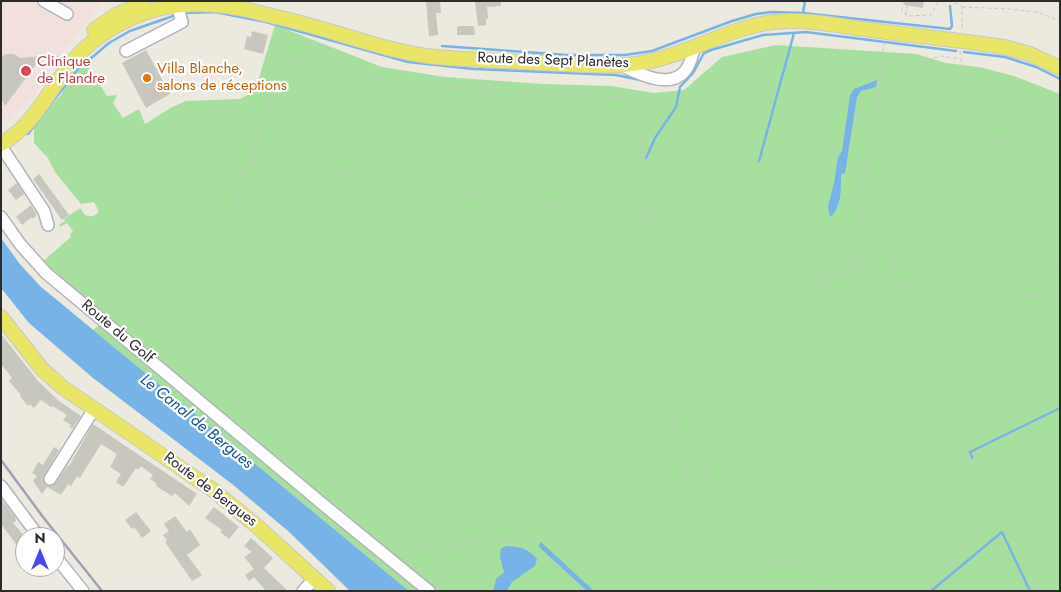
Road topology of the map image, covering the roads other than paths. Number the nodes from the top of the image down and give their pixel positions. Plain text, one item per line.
1 (44, 1) edge
2 (238, 1) edge
3 (157, 4) edge
4 (178, 10) junction
5 (123, 11) edge
6 (67, 14) dead end
7 (308, 24) junction
8 (695, 46) junction
9 (126, 51) dead end
10 (620, 65) junction
11 (1060, 68) edge
12 (1, 134) edge
13 (1, 145) edge
14 (1, 217) edge
15 (48, 225) dead end
16 (1, 304) edge
17 (1, 316) edge
18 (88, 405) junction
19 (50, 479) dead end
20 (1, 486) edge
21 (32, 527) edge
22 (65, 568) edge
23 (315, 578) junction
24 (83, 591) edge
25 (303, 591) edge
26 (328, 591) edge
27 (429, 591) edge

1 - 6 street
2 - 7 main road, Route des Sept Planètes
3 - 4 main road, Route des Sept Planètes
3 - 5 main road, Route des Sept Planètes
4 - 7 main road, Route des Sept Planètes
4 - 9 street
5 - 12 main road, Route des Sept Planètes
5 - 13 main road, Route des Sept Planètes
7 - 10 main road, Route des Sept Planètes
8 - 10 main road, Route des Sept Planètes
8 - 10 street
8 - 11 main road, Route des Sept Planètes
13 - 15 street
14 - 27 street, Route du Golf
16 - 18 main road, Route de Bergues
17 - 18 main road, Route de Bergues
18 - 19 street
18 - 23 main road, Route de Bergues
20 - 21 street
22 - 24 street
23 - 25 street
23 - 26 main road, Route de Bergues

